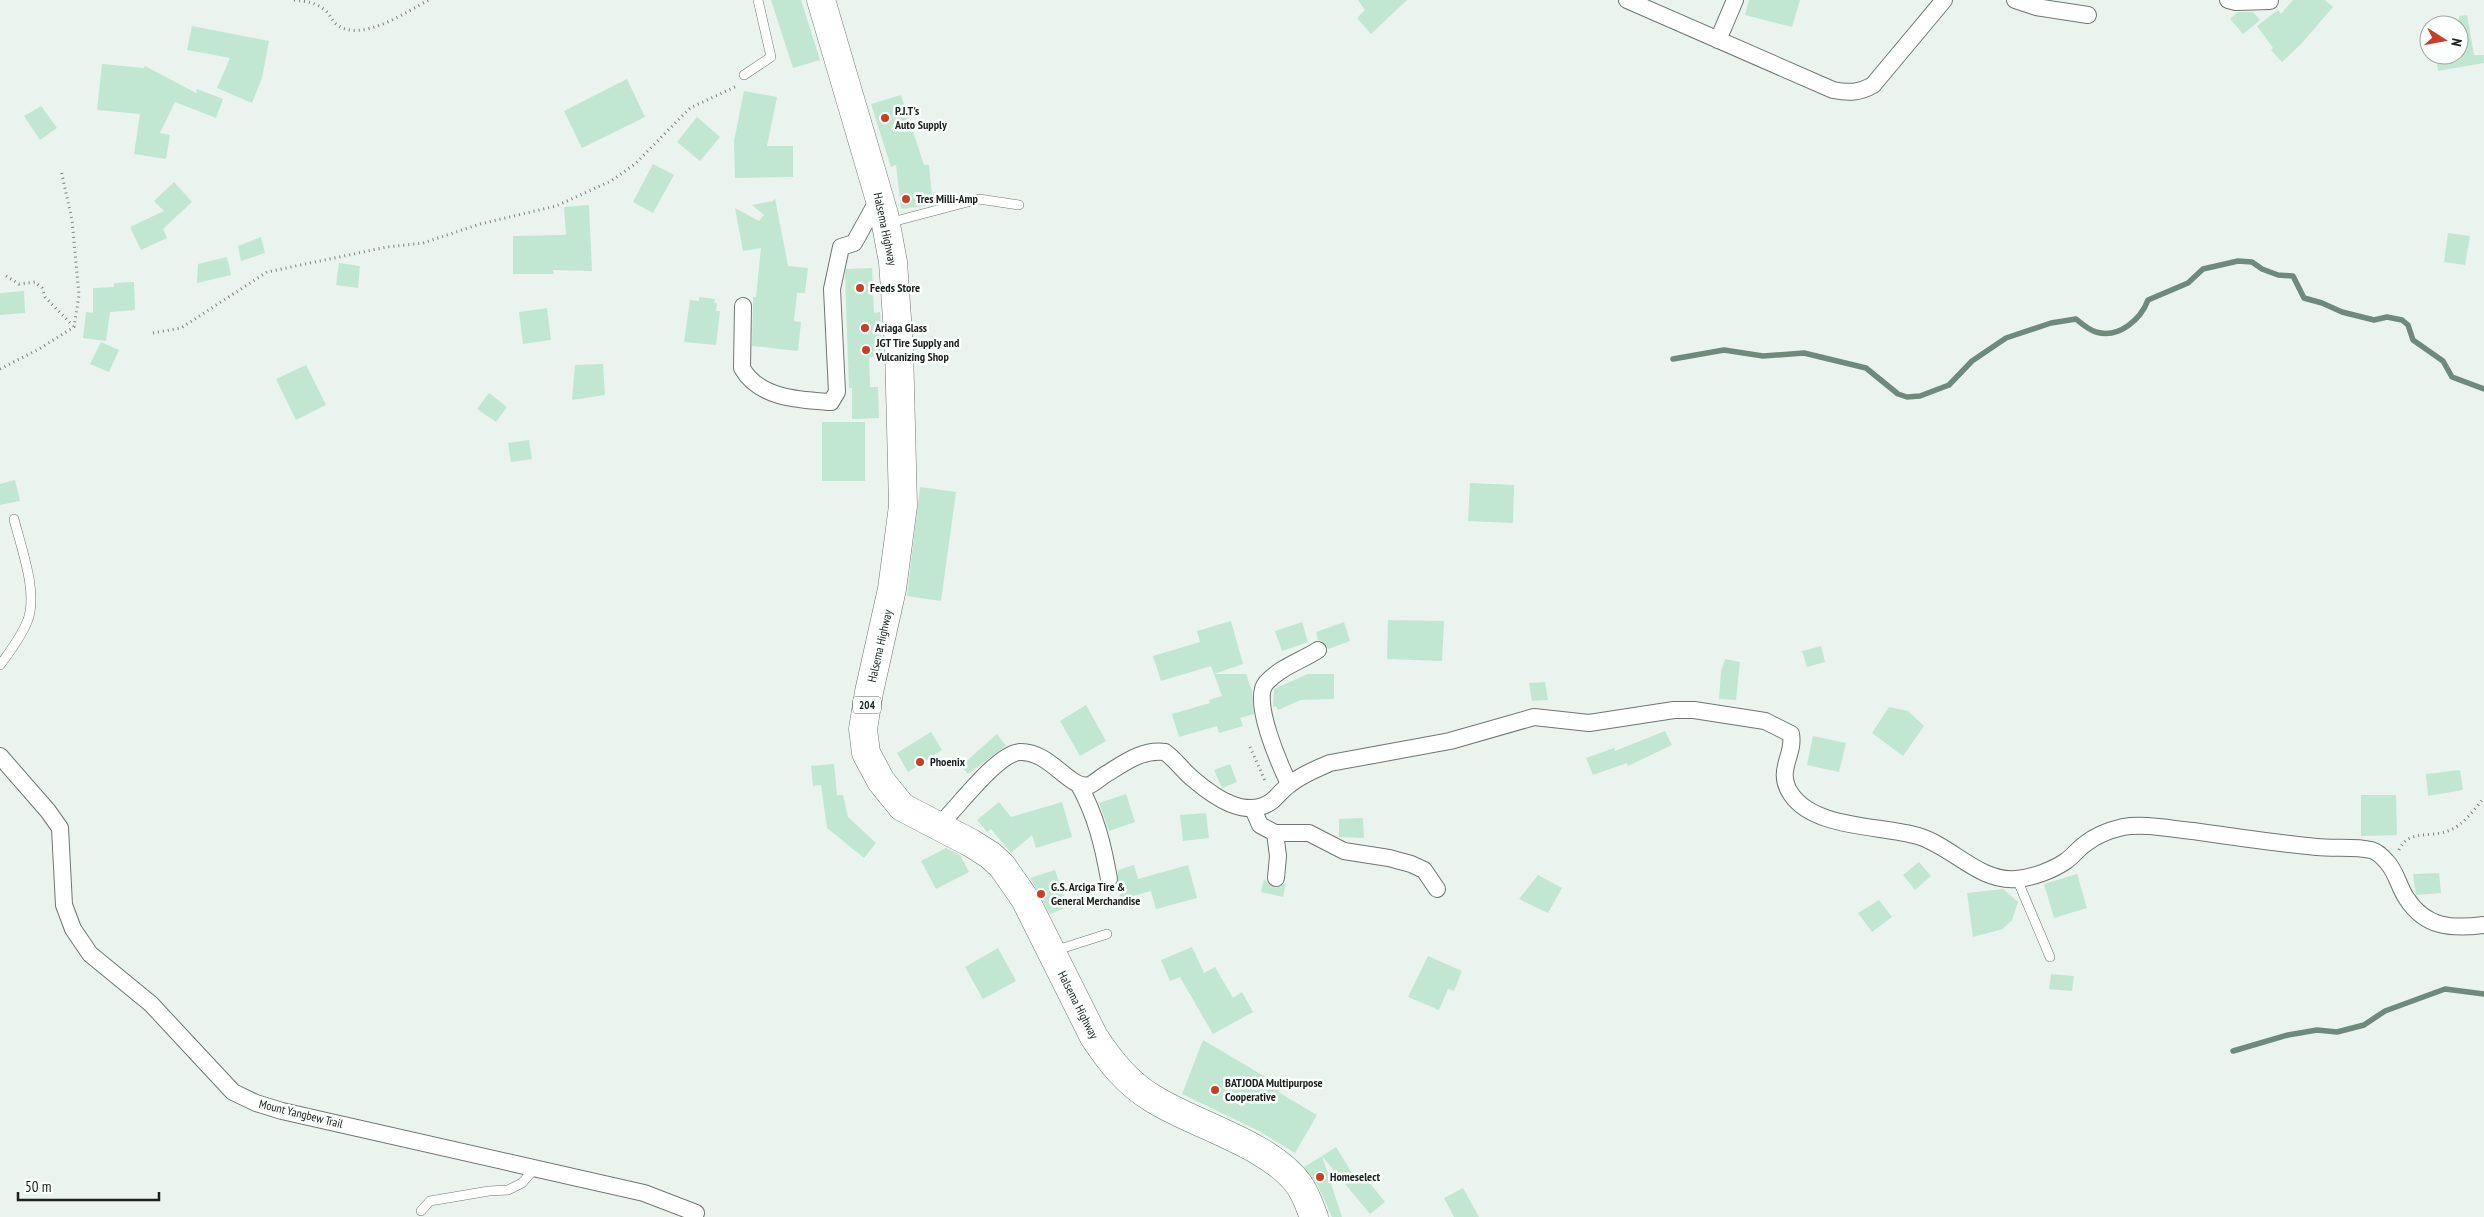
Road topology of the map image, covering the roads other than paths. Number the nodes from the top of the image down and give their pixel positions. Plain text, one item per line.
1 (758, 0) edge
2 (821, 0) edge
3 (1735, 0) edge
4 (1944, 0) edge
5 (2015, 0) edge
6 (2228, 0) edge
7 (2270, 1) edge
8 (1636, 2) edge
9 (2088, 15) dead end
10 (1718, 40) junction
11 (744, 79) road end
12 (1019, 205) dead end
13 (882, 211) junction
14 (743, 306) dead end
15 (14, 519) dead end
16 (1318, 650) dead end
17 (0, 665) edge
18 (0, 756) edge
19 (1289, 784) junction
20 (1079, 785) junction
21 (1253, 809) junction
22 (938, 826) junction
23 (1275, 833) junction
24 (1276, 878) dead end
25 (1108, 879) dead end
26 (2017, 879) junction
27 (1437, 890) dead end
28 (2484, 925) edge
29 (1107, 934) dead end
30 (1051, 952) junction
31 (2050, 957) dead end
32 (535, 1168) junction
33 (421, 1211) dead end
34 (698, 1215) edge
35 (1314, 1217) edge

1 - 11 lane
2 - 13 highway, Halsema Highway / 204
3 - 10 street
4 - 10 street
5 - 9 street
6 - 7 street
8 - 10 street
12 - 13 lane
13 - 14 street
13 - 22 highway, Halsema Highway / 204
15 - 17 lane
16 - 19 street
18 - 32 street, Mount Yangbew Trail
19 - 21 street
19 - 26 street
20 - 21 street
20 - 22 street
20 - 25 street
21 - 23 street
22 - 30 highway, Halsema Highway / 204
23 - 24 street
23 - 27 street
26 - 28 street
26 - 31 lane
29 - 30 lane
30 - 35 highway, Halsema Highway / 204
32 - 33 lane
32 - 34 street, Mount Yangbew Trail

